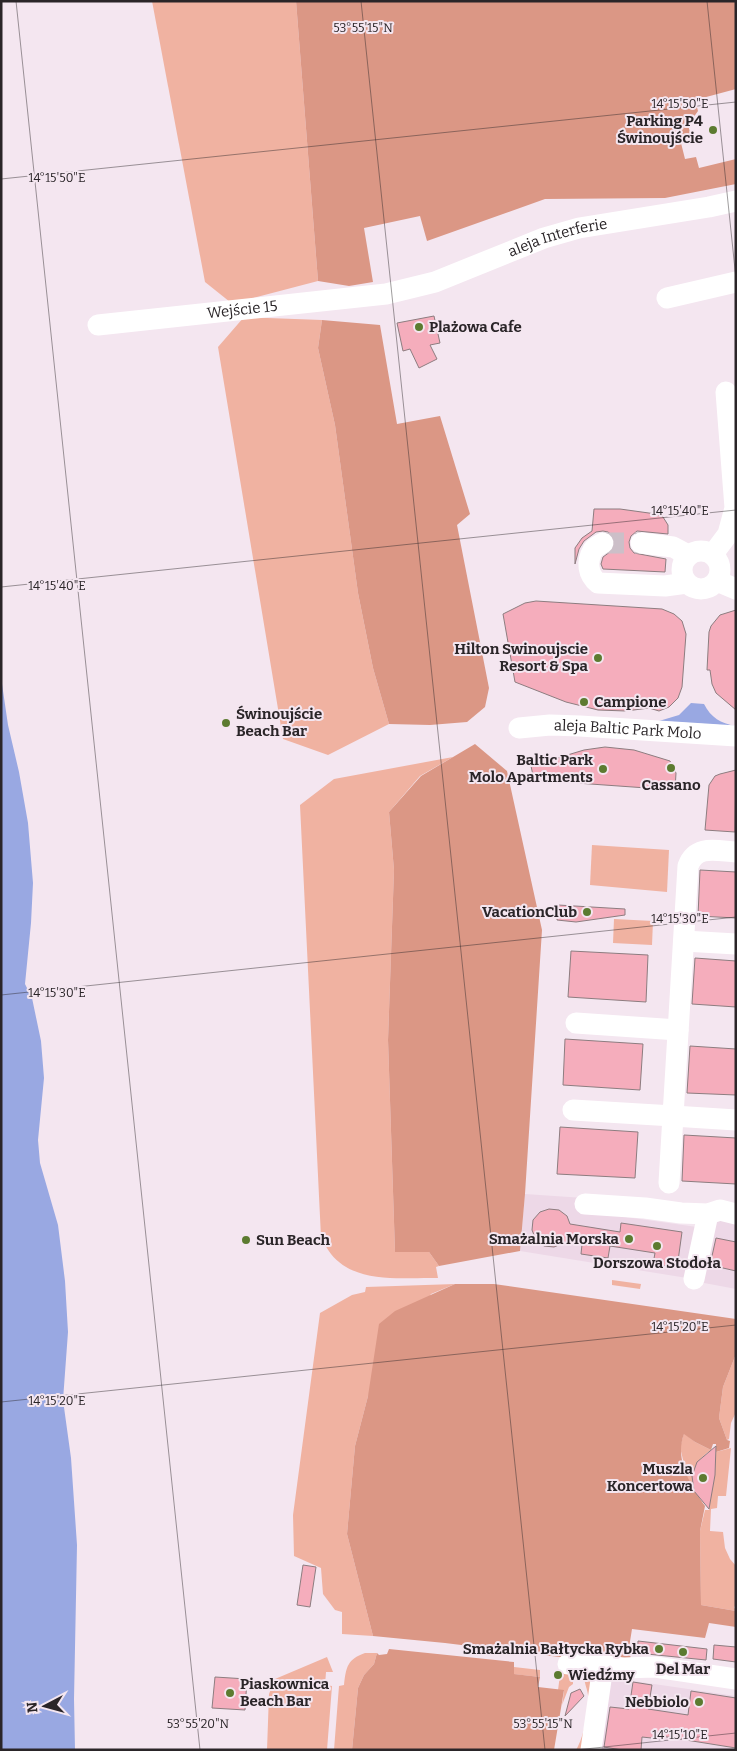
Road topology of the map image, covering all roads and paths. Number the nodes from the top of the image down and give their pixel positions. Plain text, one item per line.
1 (736, 201) edge
2 (736, 282) edge
3 (386, 294) joint
4 (667, 298) dead end
5 (98, 325) dead end
6 (726, 392) dead end
7 (603, 543) dead end
8 (641, 543) tunnel mouth
9 (713, 554) junction
10 (688, 555) junction
11 (687, 583) junction
12 (726, 585) edge
13 (519, 728) dead end
14 (736, 736) edge
15 (736, 852) edge
16 (684, 941) junction
17 (736, 944) edge
18 (576, 1023) dead end
19 (678, 1030) junction
20 (573, 1110) dead end
21 (673, 1116) junction
22 (736, 1120) edge
23 (669, 1182) dead end
24 (585, 1204) dead end
25 (708, 1214) junction
26 (736, 1214) edge
27 (694, 1279) dead end
28 (568, 1664) dead end
29 (603, 1666) junction
30 (736, 1679) edge
31 (591, 1750) edge

1 - 3 street, aleja Interferie
2 - 4 street
3 - 5 street, Wejście 15
6 - 9 street
7 - 11 street
8 - 10 street
9 - 10 street
9 - 12 street
10 - 11 street
11 - 12 street
13 - 14 street, aleja Baltic Park Molo
15 - 16 street
16 - 17 street
16 - 19 street
18 - 19 street
19 - 21 street
20 - 21 street
21 - 22 street
21 - 23 street
24 - 25 street
25 - 26 street
25 - 27 street
28 - 29 street
29 - 30 street
29 - 31 street

